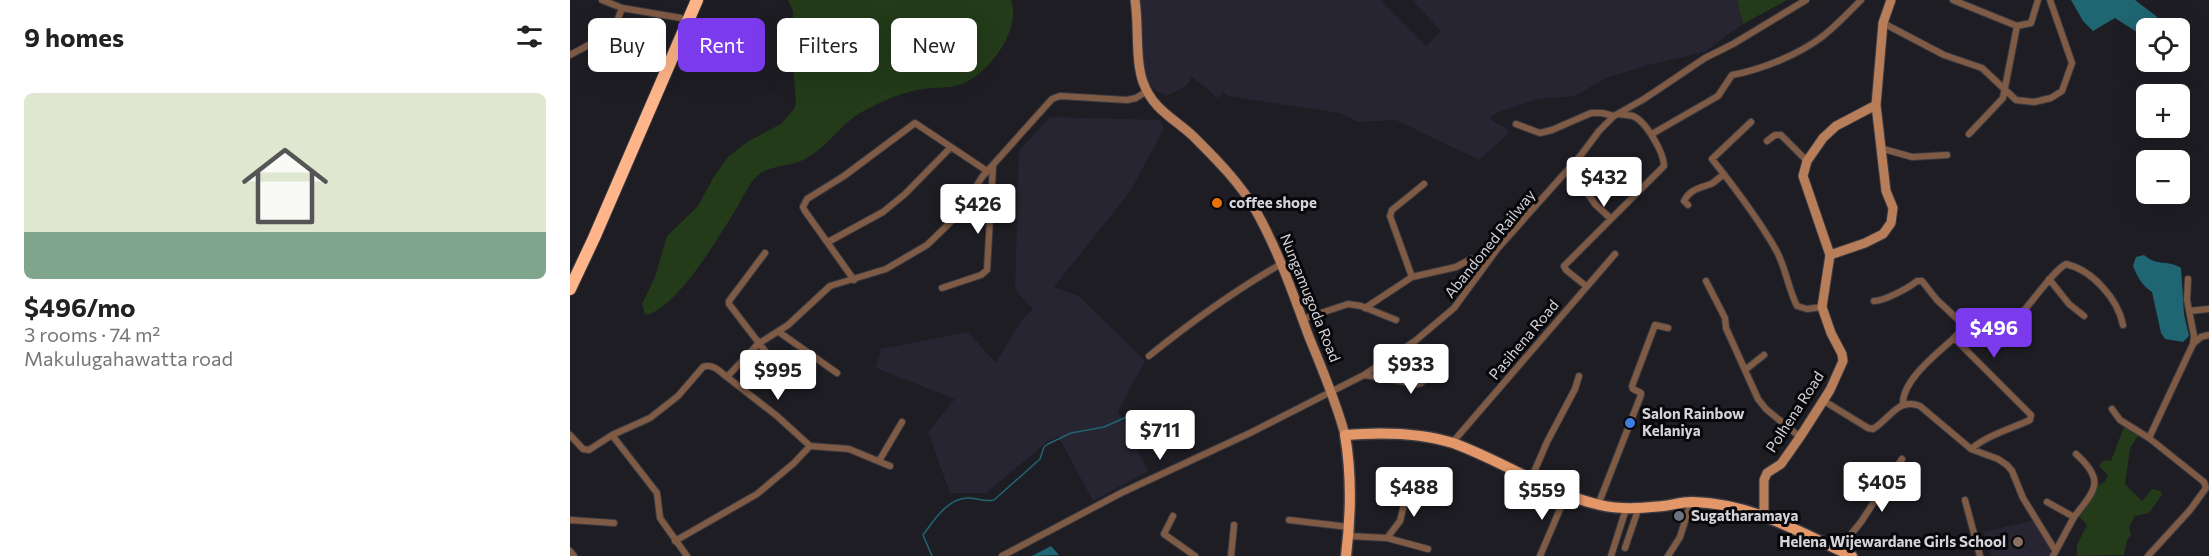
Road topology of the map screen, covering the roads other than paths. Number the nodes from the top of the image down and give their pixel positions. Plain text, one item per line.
1 (602, 0) edge
2 (689, 0) edge
3 (697, 0) edge
4 (1135, 0) edge
5 (1806, 0) edge
6 (1861, 0) edge
7 (1891, 0) edge
8 (1953, 0) edge
9 (2038, 0) edge
10 (2050, 0) edge
11 (622, 8) junction
12 (678, 18) edge
13 (684, 18) edge
14 (685, 18) edge
15 (1882, 23) junction
16 (2017, 26) junction
17 (678, 32) edge
18 (678, 34) edge
19 (570, 55) edge
20 (2006, 89) junction
21 (1147, 91) junction
22 (1876, 105) junction
23 (1616, 115) junction
24 (1751, 122) dead end
25 (1516, 124) dead end
26 (1652, 134) junction
27 (1969, 134) dead end
28 (1767, 141) dead end
29 (951, 147) junction
30 (1880, 148) junction
31 (1947, 154) dead end
32 (1807, 161) junction
33 (990, 168) junction
34 (1724, 174) junction
35 (1424, 184) dead end
36 (1588, 186) dead end
37 (1688, 205) dead end
38 (1610, 218) junction
39 (828, 242) junction
40 (765, 253) dead end
41 (1615, 254) dead end
42 (1830, 255) junction
43 (1471, 259) dead end
44 (1281, 264) junction
45 (570, 274) edge
46 (1412, 277) junction
47 (2049, 279) junction
48 (2188, 279) dead end
49 (854, 280) junction
50 (1706, 281) dead end
51 (1586, 286) junction
52 (942, 288) dead end
53 (570, 289) edge
54 (1875, 301) dead end
55 (1822, 307) junction
56 (1365, 308) junction
57 (2209, 309) edge
58 (2188, 311) junction
59 (2084, 316) dead end
60 (1303, 319) junction
61 (1396, 320) dead end
62 (2123, 324) dead end
63 (1965, 326) junction
64 (1668, 328) dead end
65 (779, 332) junction
66 (2209, 334) edge
67 (1954, 338) junction
68 (758, 344) junction
69 (2193, 344) junction
70 (1764, 355) dead end
71 (1149, 356) dead end
72 (1443, 362) dead end
73 (1745, 369) junction
74 (837, 374) dead end
75 (1364, 375) junction
76 (1579, 376) dead end
77 (728, 377) junction
78 (797, 378) dead end
79 (1331, 391) junction
80 (1824, 401) junction
81 (1903, 404) junction
82 (2112, 409) dead end
83 (902, 422) dead end
84 (570, 435) edge
85 (612, 435) junction
86 (1345, 435) junction
87 (1800, 437) junction
88 (2149, 438) junction
89 (1452, 443) junction
90 (810, 446) junction
91 (1971, 449) junction
92 (2076, 454) dead end
93 (1902, 459) dead end
94 (879, 461) junction
95 (890, 466) dead end
96 (1531, 479) junction
97 (1409, 484) dead end
98 (1566, 495) junction
99 (1965, 500) dead end
100 (1691, 501) junction
101 (2047, 502) dead end
102 (1598, 505) junction
103 (1639, 507) junction
104 (1626, 509) junction
105 (1764, 514) junction
106 (1173, 516) dead end
107 (2074, 517) junction
108 (570, 520) edge
109 (1289, 520) dead end
110 (614, 523) dead end
111 (1233, 525) dead end
112 (1349, 532) junction
113 (1387, 538) junction
114 (675, 541) junction
115 (1625, 548) dead end
116 (1428, 549) dead end
117 (1838, 550) junction
118 (570, 551) edge
119 (2054, 553) edge
120 (574, 556) edge
121 (687, 556) edge
122 (1002, 556) edge
123 (1195, 556) edge
124 (1231, 556) edge
125 (1346, 556) edge
126 (1540, 556) edge
127 (1611, 556) edge
128 (1668, 556) edge
129 (1852, 556) edge
130 (1980, 556) edge
131 (2148, 556) edge

1 - 11 street
2 - 13 highway
3 - 14 highway
4 - 21 street, Nungamugoda Road
5 - 23 street, Abandoned Railway
6 - 26 street
7 - 15 street
8 - 16 street
9 - 16 street
10 - 20 street
11 - 12 street
11 - 19 street
15 - 20 street
15 - 22 street
16 - 20 street
17 - 45 highway
18 - 53 highway
20 - 27 street
21 - 33 street
21 - 44 street, Nungamugoda Road
22 - 30 street
22 - 32 street
23 - 25 street
23 - 26 street
23 - 75 street, Abandoned Railway
24 - 34 street
26 - 38 street
28 - 32 street
29 - 33 street
29 - 39 street
29 - 39 street
30 - 31 street
30 - 42 street
32 - 42 street, Polhena Road
33 - 49 street
33 - 52 street
34 - 37 street
34 - 55 street
35 - 46 street
36 - 38 street
38 - 51 street
39 - 49 street
40 - 68 street
41 - 51 street, Pasihena Road
42 - 55 street, Polhena Road
43 - 46 street
44 - 60 street, Nungamugoda Road
44 - 71 street
46 - 56 street
47 - 59 street
47 - 62 street
47 - 63 street
48 - 58 street
49 - 65 street
50 - 73 street
51 - 89 street, Pasihena Road
54 - 63 street
55 - 80 street, Polhena Road
56 - 60 street
56 - 61 street
57 - 58 street
58 - 69 street
60 - 79 street, Nungamugoda Road
63 - 67 street
64 - 102 street
65 - 68 street
65 - 74 street
66 - 69 street
67 - 81 street
67 - 91 street
68 - 77 street
68 - 78 street
69 - 88 street
70 - 73 street
72 - 75 street
73 - 87 street
75 - 79 street, Abandoned Railway
76 - 96 street
77 - 85 street
77 - 90 street
79 - 86 street, Nungamugoda Road
79 - 122 street, Abandoned Railway
80 - 81 street
80 - 87 street, Polhena Road
81 - 91 street
82 - 88 street
83 - 94 street
84 - 85 street
85 - 114 street
86 - 89 main road
86 - 112 main road
87 - 105 street, Polhena Road
88 - 131 street
89 - 96 main road
90 - 94 street
90 - 114 street
91 - 119 street
92 - 107 street
93 - 117 street
94 - 95 street
96 - 98 main road
97 - 113 street
98 - 102 main road
98 - 126 street
99 - 130 street
100 - 103 main road
100 - 105 main road
100 - 128 street
101 - 107 street
102 - 104 main road
103 - 104 main road
103 - 115 street
104 - 127 street
105 - 117 main road
106 - 123 street
107 - 119 street
108 - 110 street
109 - 112 street
111 - 124 street
112 - 113 street
112 - 125 main road
113 - 116 street
114 - 121 street
117 - 129 main road
118 - 120 street

